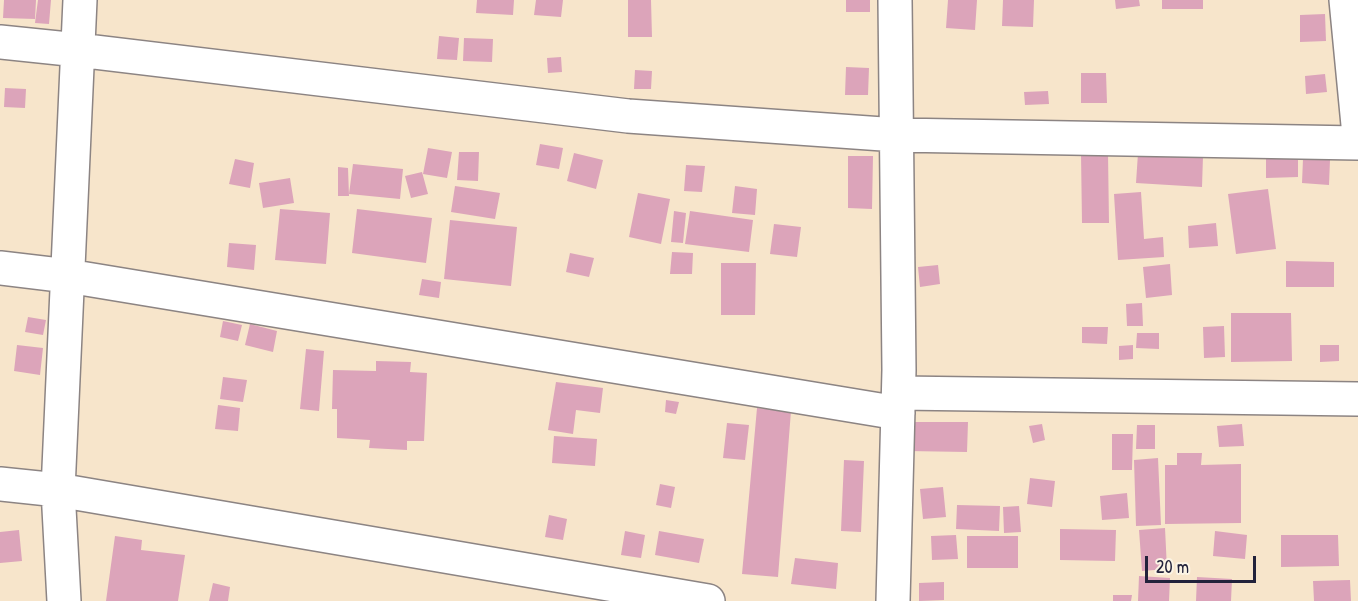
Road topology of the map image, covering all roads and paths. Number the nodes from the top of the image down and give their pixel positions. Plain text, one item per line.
1 (80, 0) edge
2 (895, 0) edge
3 (1346, 0) edge
4 (0, 42) edge
5 (78, 50) junction
6 (1358, 125) edge
7 (897, 135) junction
8 (1358, 143) edge
9 (0, 268) edge
10 (68, 276) junction
11 (1358, 399) edge
12 (899, 403) junction
13 (0, 484) edge
14 (58, 490) junction
15 (64, 601) edge
16 (708, 601) edge
17 (893, 601) edge

1 - 5 street
2 - 7 street
3 - 6 street
4 - 5 street
5 - 7 street
5 - 10 street
7 - 8 street
7 - 12 street
9 - 10 street
10 - 12 street
10 - 14 street
11 - 12 street
12 - 17 street
13 - 14 street
14 - 15 street
14 - 16 street

